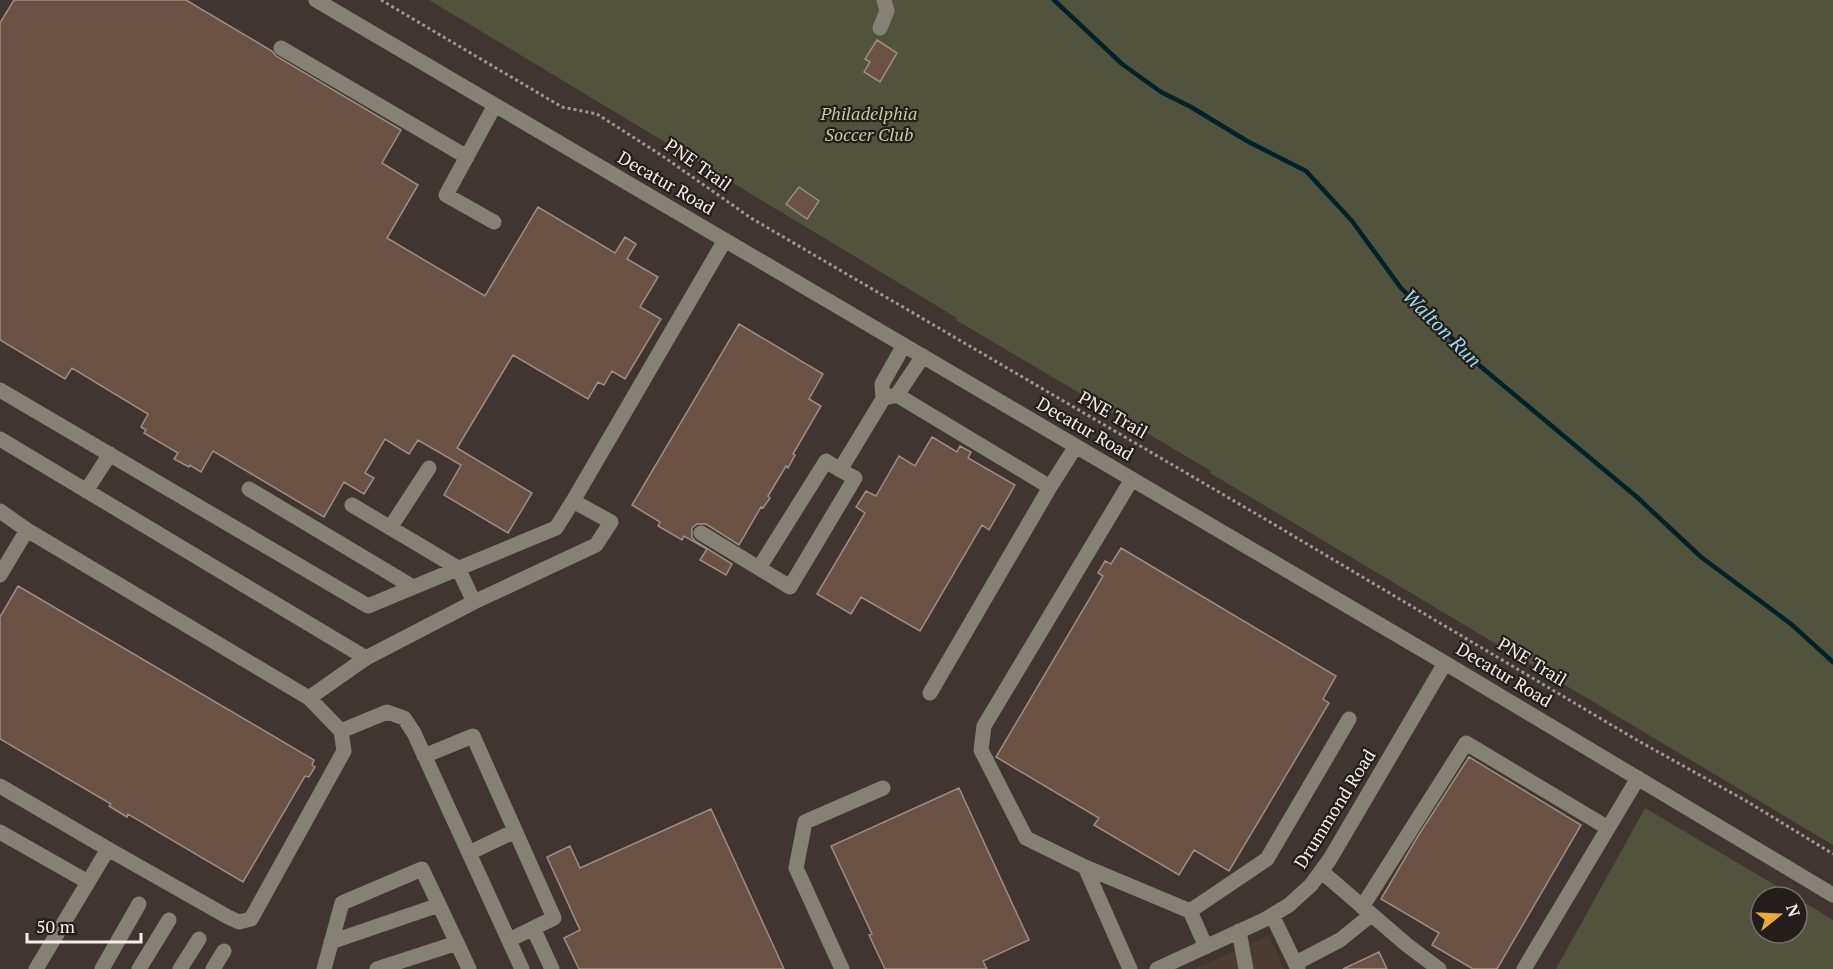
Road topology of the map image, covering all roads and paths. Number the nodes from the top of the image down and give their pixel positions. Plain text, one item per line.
1 (316, 0) edge
2 (381, 0) edge
3 (884, 0) edge
4 (880, 28) dead end
5 (281, 48) dead end
6 (495, 105) junction
7 (467, 156) junction
8 (494, 222) dead end
9 (725, 240) junction
10 (904, 345) junction
11 (923, 356) junction
12 (0, 390) edge
13 (890, 397) junction
14 (0, 439) edge
15 (1076, 446) junction
16 (110, 454) junction
17 (429, 468) dead end
18 (840, 470) junction
19 (1132, 479) junction
20 (1050, 487) junction
21 (249, 489) dead end
22 (86, 491) junction
23 (573, 501) junction
24 (352, 505) dead end
25 (0, 511) edge
26 (390, 528) junction
27 (27, 530) junction
28 (701, 533) dead end
29 (458, 568) junction
30 (759, 568) junction
31 (0, 575) edge
32 (413, 587) junction
33 (474, 603) junction
34 (366, 658) junction
35 (1445, 663) junction
36 (930, 693) dead end
37 (309, 698) junction
38 (1349, 719) dead end
39 (341, 731) junction
40 (424, 756) junction
41 (1638, 778) junction
42 (0, 786) edge
43 (882, 788) dead end
44 (1608, 828) junction
45 (515, 831) junction
46 (0, 832) edge
47 (108, 849) junction
48 (469, 853) junction
49 (1833, 854) edge
50 (1085, 867) junction
51 (1321, 871) junction
52 (88, 882) junction
53 (1833, 895) edge
54 (139, 904) dead end
55 (439, 905) junction
56 (1190, 910) junction
57 (1367, 911) junction
58 (1272, 915) junction
59 (169, 920) dead end
60 (533, 928) junction
61 (1239, 931) junction
62 (199, 939) dead end
63 (509, 940) junction
64 (331, 942) junction
65 (457, 943) junction
66 (1206, 947) junction
67 (224, 951) dead end
68 (1297, 966) edge
69 (104, 968) edge
70 (36, 969) edge
71 (139, 969) edge
72 (180, 969) edge
73 (213, 969) edge
74 (324, 969) edge
75 (377, 969) edge
76 (469, 969) edge
77 (522, 969) edge
78 (552, 969) edge
79 (842, 969) edge
80 (1130, 969) edge
81 (1157, 969) edge
82 (1246, 969) edge
83 (1439, 969) edge
84 (1524, 969) edge

1 - 6 street, Decatur Road
2 - 49 path, PNE Trail
3 - 4 street
5 - 7 street
6 - 7 street
6 - 9 street, Decatur Road
7 - 8 street
9 - 10 street, Decatur Road
9 - 23 street
10 - 11 street, Decatur Road
10 - 13 street
11 - 13 street
11 - 15 street, Decatur Road
12 - 16 street
13 - 18 street
13 - 20 street
14 - 22 street
15 - 19 street, Decatur Road
15 - 20 street
16 - 22 street
16 - 32 street
17 - 26 street
18 - 30 street
18 - 30 street
19 - 35 street, Decatur Road
19 - 50 street
20 - 36 street
21 - 32 street
22 - 34 street
23 - 29 street
23 - 33 street
24 - 26 street
25 - 27 street
26 - 29 street
27 - 31 street
27 - 37 street
28 - 30 street
29 - 32 street
29 - 33 street
33 - 34 street
34 - 37 street
35 - 41 street, Decatur Road
35 - 51 street, Drummond Road
37 - 39 street
38 - 56 street
39 - 40 street
39 - 47 street
40 - 45 street
40 - 48 street
41 - 44 street
41 - 53 street, Decatur Road
42 - 47 street
43 - 79 street
44 - 57 street
44 - 84 street
45 - 48 street
45 - 60 street
46 - 52 street
47 - 52 street
48 - 63 street
50 - 56 street
50 - 80 street
51 - 57 street
51 - 58 street, Drummond Road
52 - 70 street
54 - 69 street
55 - 64 street
55 - 64 street
55 - 65 street
56 - 66 street
57 - 68 street
57 - 83 street
58 - 61 street, Drummond Road
58 - 68 street
59 - 71 street
60 - 63 street
60 - 78 street
61 - 66 street, Drummond Road
61 - 82 street
62 - 72 street
63 - 77 street
64 - 74 street
65 - 75 street
65 - 76 street
66 - 81 street, Drummond Road
67 - 73 street

